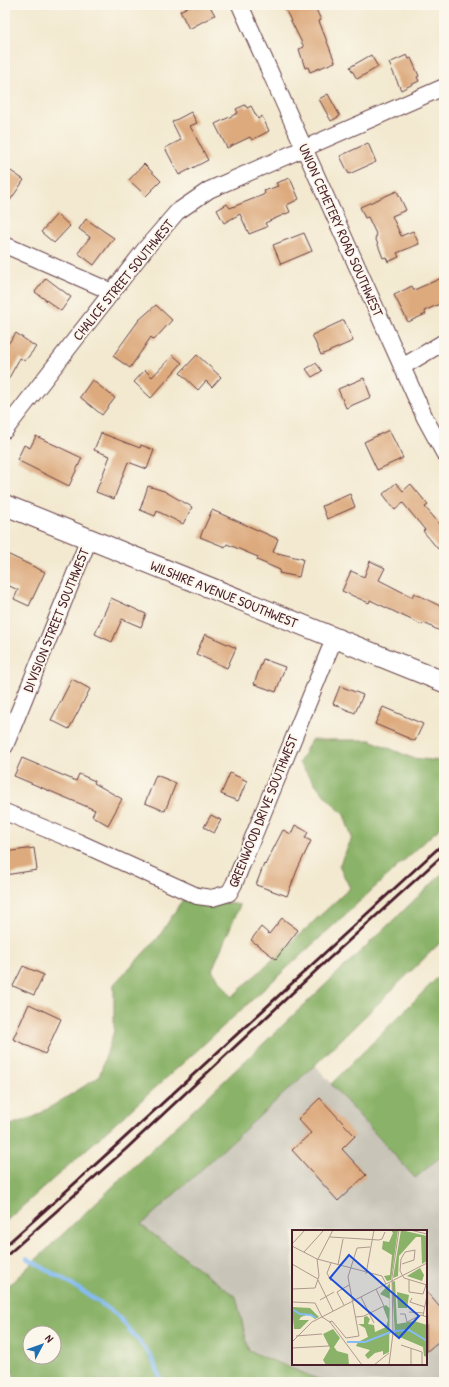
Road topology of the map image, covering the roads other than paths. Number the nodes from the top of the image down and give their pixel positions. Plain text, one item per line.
1 (240, 5) edge
2 (444, 87) edge
3 (304, 148) junction
4 (5, 245) edge
5 (112, 292) junction
6 (444, 342) edge
7 (402, 367) junction
8 (5, 430) edge
9 (444, 453) edge
10 (5, 505) edge
11 (89, 539) junction
12 (334, 639) junction
13 (444, 682) edge
14 (5, 746) edge
15 (5, 812) edge

1 - 3 street, UNION CEMETERY ROAD SOUTHWEST
2 - 3 street, CHALICE STREET SOUTHWEST
3 - 5 street, CHALICE STREET SOUTHWEST
3 - 7 street, UNION CEMETERY ROAD SOUTHWEST
4 - 5 street
5 - 8 street, CHALICE STREET SOUTHWEST
6 - 7 street
7 - 9 street, UNION CEMETERY ROAD SOUTHWEST
10 - 11 street, WILSHIRE AVENUE SOUTHWEST
11 - 12 street, WILSHIRE AVENUE SOUTHWEST
11 - 14 street, DIVISION STREET SOUTHWEST
12 - 13 street, WILSHIRE AVENUE SOUTHWEST
12 - 15 street, GREENWOOD DRIVE SOUTHWEST

